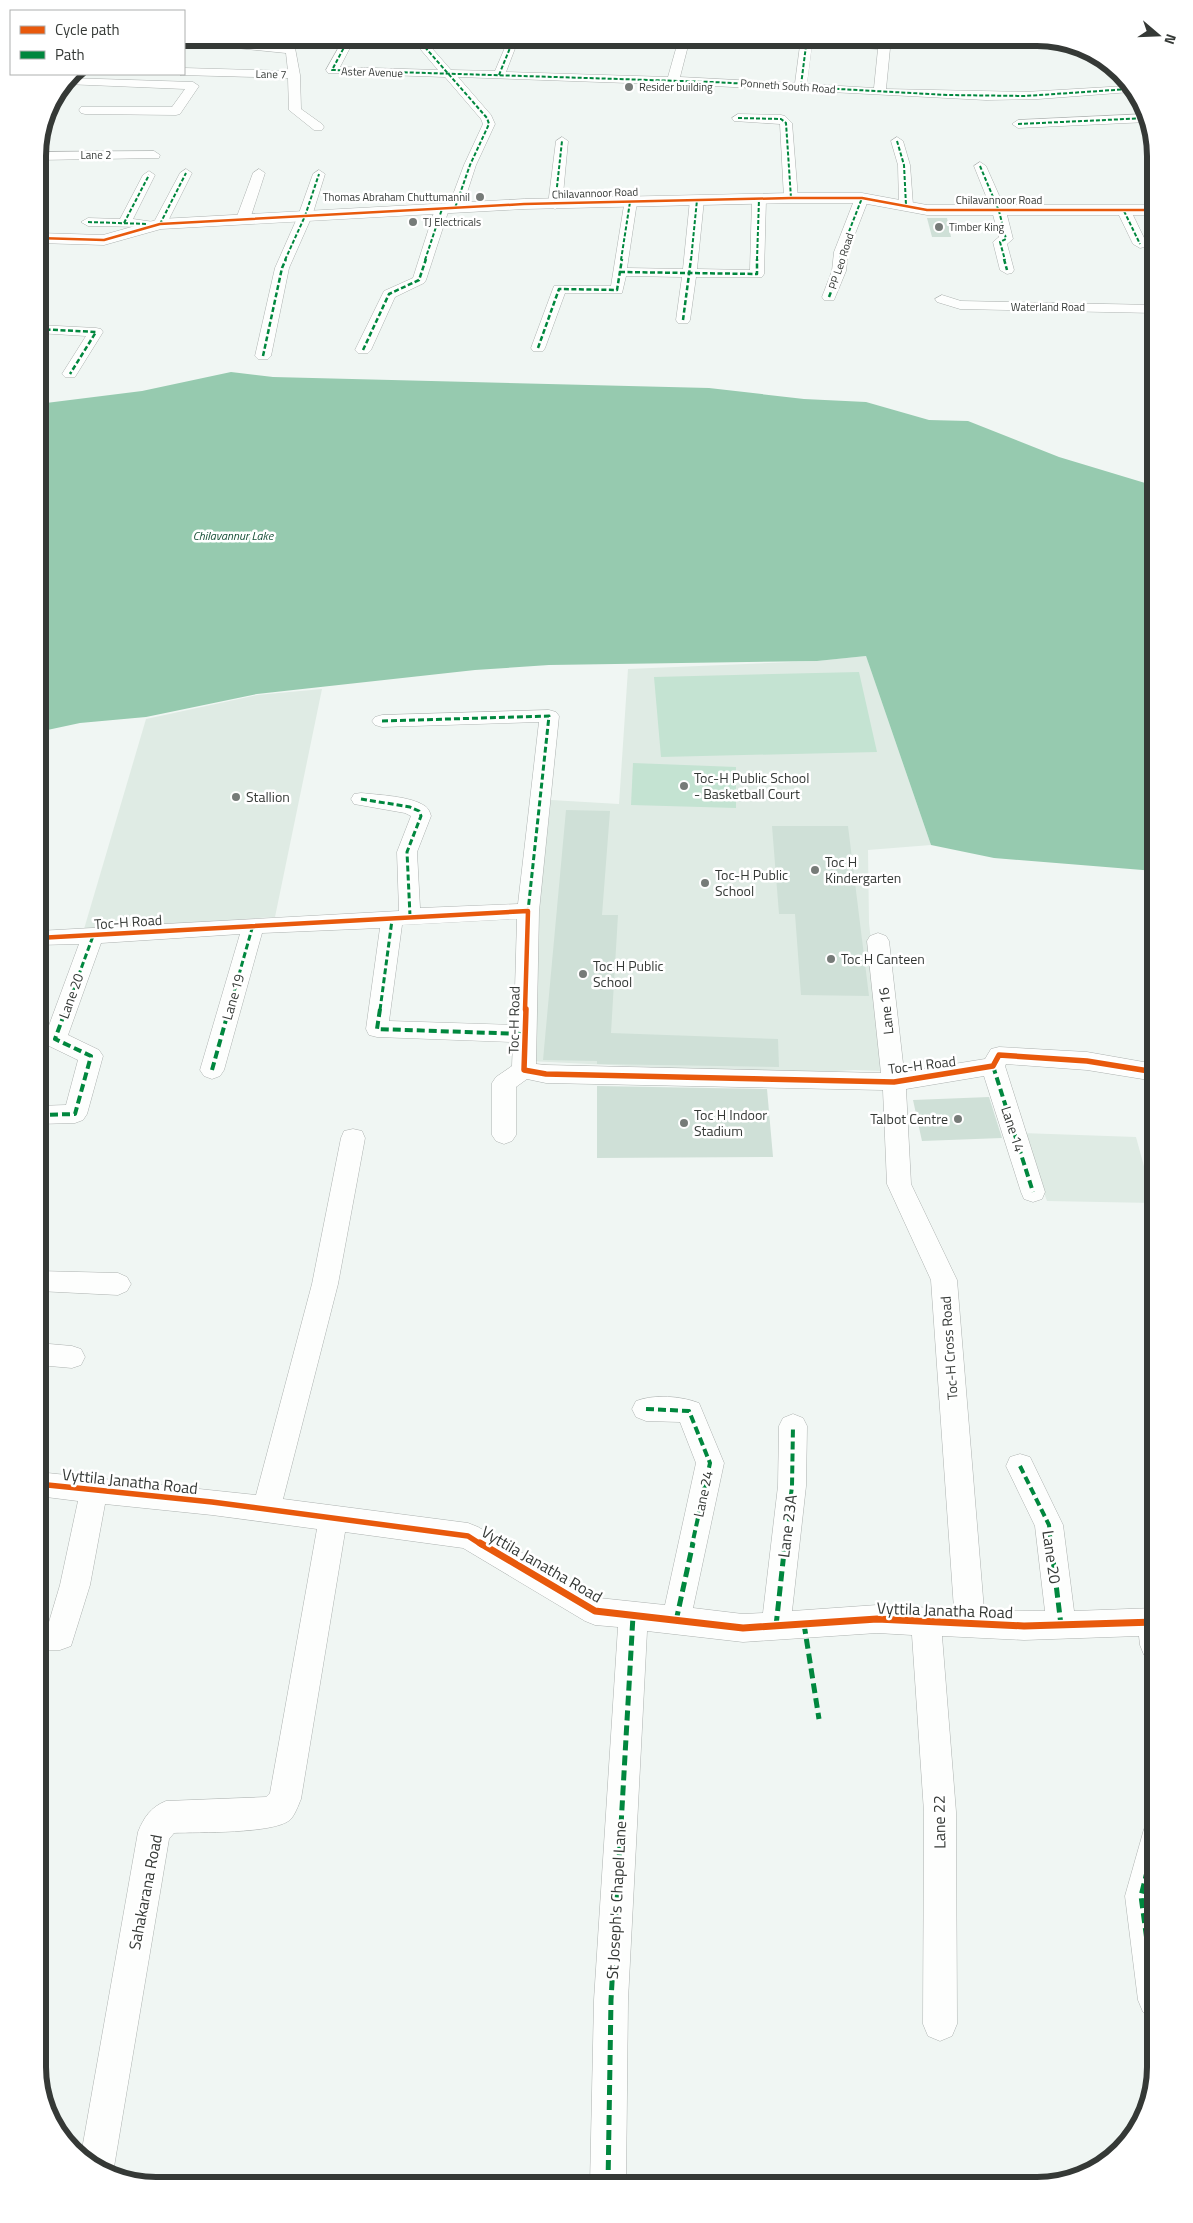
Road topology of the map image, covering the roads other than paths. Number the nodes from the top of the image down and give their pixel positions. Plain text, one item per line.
1 (262, 46) edge
2 (345, 46) edge
3 (423, 46) edge
4 (511, 46) edge
5 (683, 46) edge
6 (806, 46) edge
7 (884, 46) edge
8 (185, 72) edge
9 (448, 74) junction
10 (294, 75) junction
11 (499, 75) junction
12 (673, 80) junction
13 (75, 81) edge
14 (801, 86) junction
15 (1124, 89) edge
16 (880, 92) junction
17 (85, 110) dead end
18 (738, 118) dead end
19 (1140, 118) edge
20 (1018, 124) dead end
21 (318, 127) dead end
22 (562, 141) dead end
23 (897, 141) dead end
24 (154, 155) dead end
25 (46, 156) edge
26 (980, 166) dead end
27 (259, 173) dead end
28 (186, 174) dead end
29 (319, 174) dead end
30 (149, 175) dead end
31 (759, 198) junction
32 (791, 198) junction
33 (862, 198) junction
34 (697, 200) junction
35 (630, 202) junction
36 (555, 205) junction
37 (906, 205) junction
38 (449, 208) junction
39 (999, 210) junction
40 (1147, 210) edge
41 (1124, 211) junction
42 (305, 216) junction
43 (243, 219) junction
44 (88, 222) dead end
45 (124, 222) junction
46 (156, 225) junction
47 (46, 238) edge
48 (1140, 244) dead end
49 (1007, 270) dead end
50 (620, 272) junction
51 (690, 273) junction
52 (829, 297) dead end
53 (942, 299) dead end
54 (1147, 309) edge
55 (683, 320) dead end
56 (46, 329) edge
57 (538, 348) dead end
58 (363, 350) dead end
59 (263, 356) dead end
60 (70, 374) dead end
61 (382, 721) dead end
62 (361, 799) dead end
63 (528, 911) junction
64 (401, 918) junction
65 (253, 924) junction
66 (93, 936) junction
67 (46, 938) edge
68 (878, 941) dead end
69 (524, 1034) junction
70 (993, 1066) junction
71 (212, 1070) dead end
72 (524, 1070) junction
73 (1147, 1071) edge
74 (894, 1082) junction
75 (46, 1115) edge
76 (504, 1134) dead end
77 (353, 1138) dead end
78 (1033, 1192) dead end
79 (46, 1280) edge
80 (118, 1284) dead end
81 (46, 1355) edge
82 (72, 1357) dead end
83 (646, 1409) dead end
84 (793, 1426) dead end
85 (1020, 1466) dead end
86 (46, 1485) edge
87 (94, 1490) junction
88 (266, 1509) junction
89 (333, 1518) junction
90 (633, 1616) junction
91 (676, 1621) junction
92 (926, 1621) junction
93 (970, 1623) junction
94 (1061, 1625) junction
95 (776, 1626) junction
96 (1147, 1630) edge
97 (46, 1636) edge
98 (1147, 1874) edge
99 (1147, 1938) edge
100 (940, 2024) dead end
101 (98, 2160) edge
102 (608, 2177) edge

1 - 10 street
2 - 9 street, Aster Avenue
3 - 9 street
4 - 11 street
5 - 12 street
6 - 14 street
7 - 16 street
8 - 10 street, Lane 7
9 - 11 street, Ponneth South Road
9 - 38 street
10 - 21 street, Lane 7
11 - 12 street, Ponneth South Road
12 - 14 street, Ponneth South Road
13 - 17 street
14 - 16 street, Ponneth South Road
15 - 16 street, Ponneth South Road
18 - 32 street
19 - 20 street
22 - 36 street
23 - 37 street
24 - 25 street, Lane 2
26 - 39 street
27 - 43 street
28 - 46 street
29 - 42 street
30 - 45 street
31 - 32 street, Chilavannoor Road
31 - 34 street, Chilavannoor Road
31 - 51 street
32 - 33 street, Chilavannoor Road
33 - 37 street, Chilavannoor Road
33 - 52 street, PP Leo Road
34 - 35 street, Chilavannoor Road
34 - 51 street
35 - 36 street, Chilavannoor Road
35 - 50 street
36 - 38 street, Chilavannoor Road
37 - 39 street, Chilavannoor Road
38 - 42 street, Chilavannoor Road
38 - 58 street
39 - 41 street, Chilavannoor Road
39 - 49 street
40 - 41 street, Chilavannoor Road
41 - 48 street
42 - 43 street, Chilavannoor Road
42 - 59 street
43 - 46 street, Chilavannoor Road
44 - 45 street
45 - 46 street
46 - 47 street, Chilavannoor Road
50 - 51 street
50 - 57 street
51 - 55 street
53 - 54 street, Waterland Road
56 - 60 street
61 - 63 street
62 - 64 street
63 - 64 street, Toc-H Road
63 - 69 street, Toc-H Road
64 - 65 street, Toc-H Road
64 - 69 street
65 - 66 street, Toc-H Road
65 - 71 street, Lane 19
66 - 67 street, Toc-H Road
66 - 75 street, Lane 20
68 - 74 street, Lane 16
69 - 72 street, Toc-H Road
70 - 73 street, Toc-H Road
70 - 74 street, Toc-H Road
70 - 78 street, Lane 14
72 - 74 street, Toc-H Road
72 - 76 street
74 - 93 street, Toc-H Cross Road
77 - 88 street
79 - 80 street
81 - 82 street
83 - 91 street, Lane 24
84 - 95 street, Lane 23A
85 - 94 street, Lane 20
86 - 87 street, Vyttila Janatha Road
87 - 88 street, Vyttila Janatha Road
87 - 97 street
88 - 89 street, Vyttila Janatha Road
89 - 90 street, Vyttila Janatha Road
89 - 101 street, Sahakarana Road
90 - 91 street, Vyttila Janatha Road
90 - 102 street, St Joseph's Chapel Lane
91 - 95 street, Vyttila Janatha Road
92 - 93 street, Vyttila Janatha Road
92 - 95 street, Vyttila Janatha Road
92 - 100 street, Lane 22
93 - 94 street, Vyttila Janatha Road
94 - 96 street, Vyttila Janatha Road
98 - 99 street

